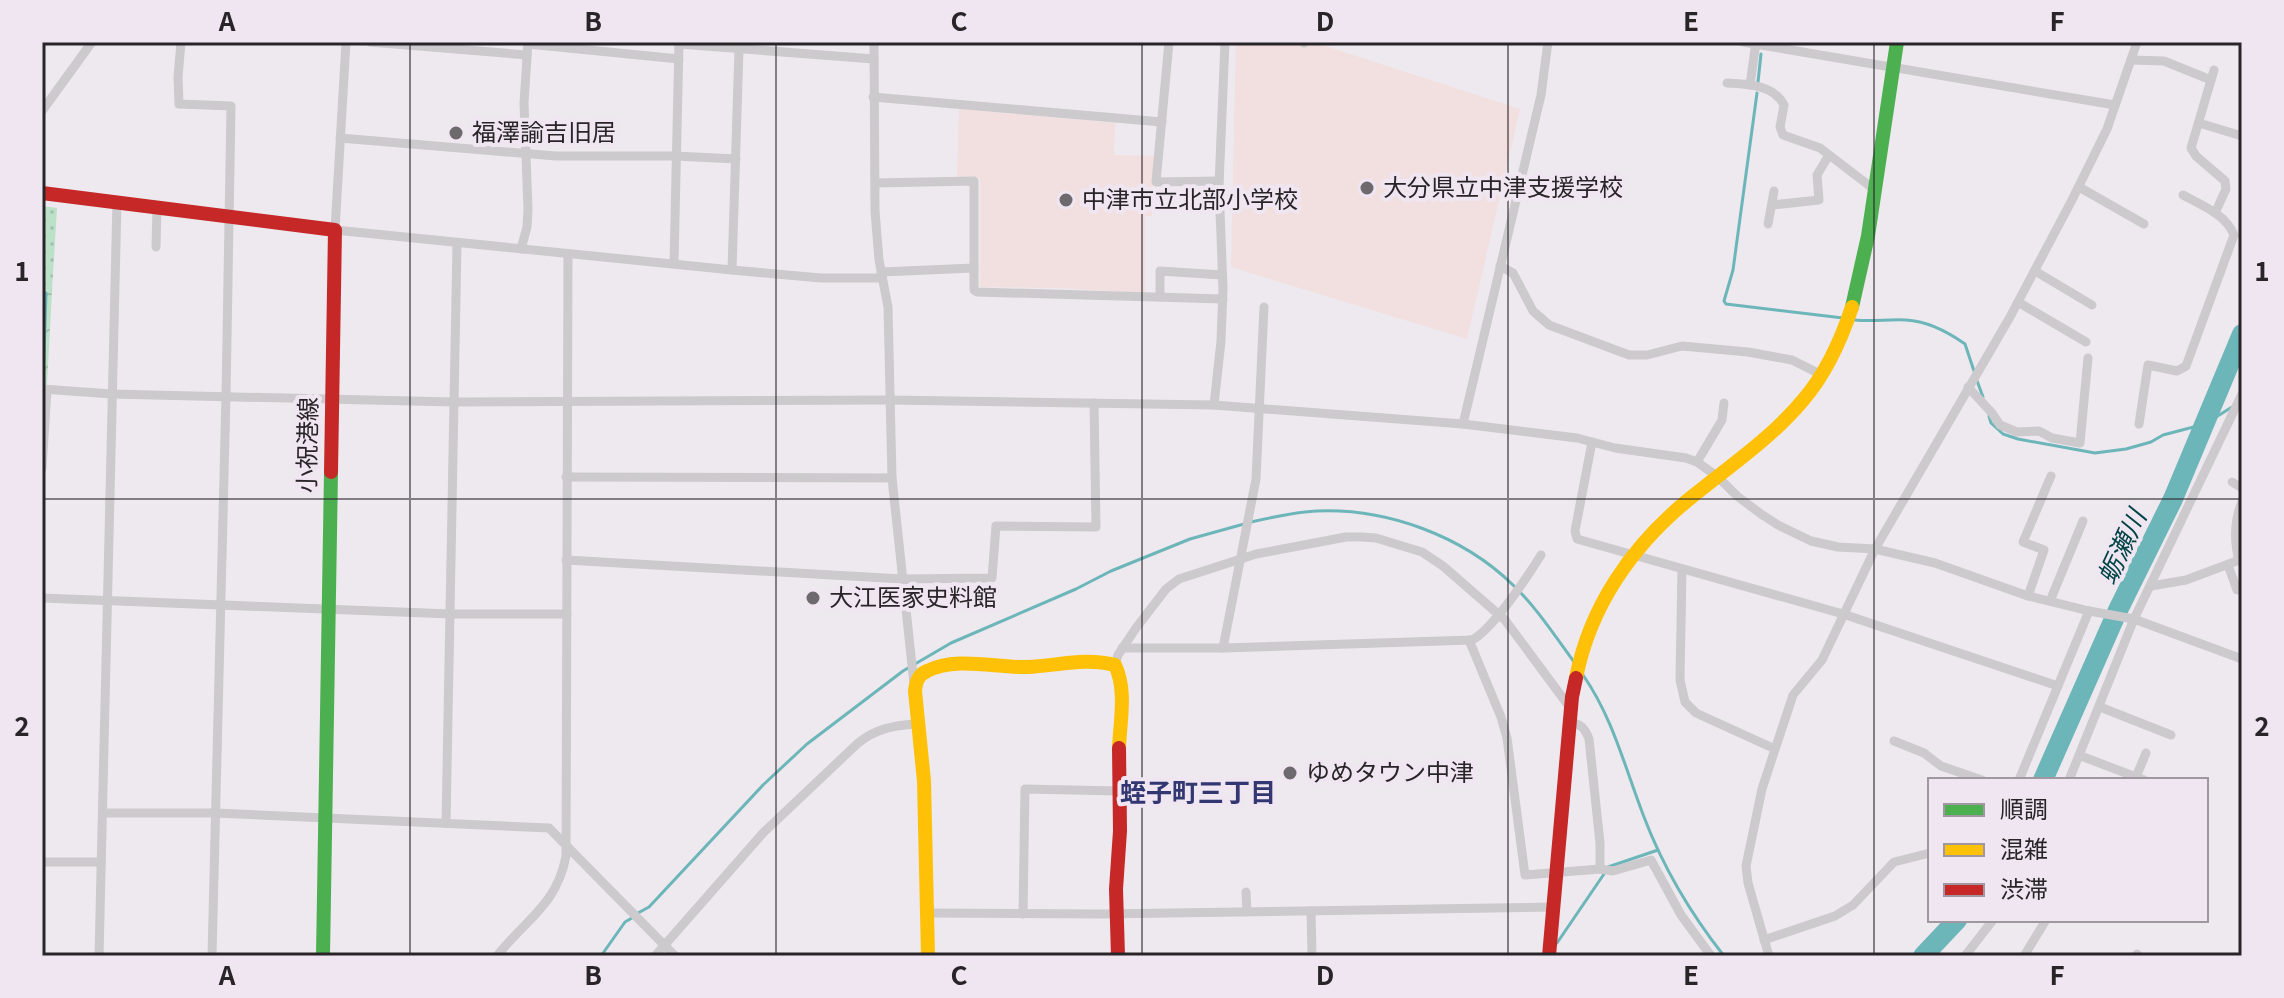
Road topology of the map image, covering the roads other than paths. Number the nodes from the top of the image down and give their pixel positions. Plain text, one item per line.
1 (92, 42) edge
2 (181, 42) edge
3 (346, 42) edge
4 (370, 42) edge
5 (874, 42) edge
6 (1169, 42) edge
7 (1225, 42) edge
8 (1548, 42) edge
9 (1743, 42) edge
10 (1897, 42) edge
11 (2137, 42) edge
12 (679, 43) edge
13 (1756, 43) edge
14 (528, 47) edge
15 (739, 49) junction
16 (679, 59) junction
17 (874, 59) junction
18 (2131, 60) junction
19 (1893, 67) junction
20 (1727, 83) dead end
21 (1750, 85) junction
22 (873, 97) junction
23 (2115, 105) junction
24 (42, 111) edge
25 (1162, 122) junction
26 (2199, 123) junction
27 (2242, 136) edge
28 (340, 138) junction
29 (526, 154) junction
30 (1829, 155) junction
31 (675, 156) junction
32 (736, 159) junction
33 (1219, 181) junction
34 (875, 183) junction
35 (2079, 187) junction
36 (1875, 190) junction
37 (1774, 191) dead end
38 (42, 193) edge
39 (2183, 195) dead end
40 (117, 201) junction
41 (1772, 205) junction
42 (157, 206) junction
43 (2215, 213) junction
44 (230, 215) junction
45 (1768, 224) dead end
46 (2144, 224) dead end
47 (335, 230) junction
48 (457, 244) junction
49 (156, 247) dead end
50 (521, 249) junction
51 (568, 254) junction
52 (674, 263) junction
53 (1500, 266) junction
54 (974, 268) junction
55 (732, 270) junction
56 (2035, 271) junction
57 (881, 275) junction
58 (1222, 275) junction
59 (1160, 297) junction
60 (1223, 299) junction
61 (2018, 302) junction
62 (2092, 305) dead end
63 (1264, 307) dead end
64 (2086, 342) dead end
65 (2088, 358) dead end
66 (1822, 375) junction
67 (1968, 387) junction
68 (44, 389) edge
69 (112, 394) junction
70 (2242, 394) edge
71 (226, 396) junction
72 (331, 400) junction
73 (889, 400) junction
74 (453, 402) junction
75 (569, 403) junction
76 (1094, 403) junction
77 (1724, 403) dead end
78 (1214, 405) junction
79 (1261, 409) junction
80 (1463, 424) junction
81 (2139, 424) dead end
82 (1592, 442) junction
83 (1697, 462) junction
84 (42, 468) edge
85 (2051, 476) dead end
86 (566, 477) junction
87 (1718, 477) junction
88 (892, 478) junction
89 (2232, 482) dead end
90 (2242, 488) edge
91 (2242, 502) edge
92 (2083, 521) dead end
93 (1875, 549) junction
94 (1541, 555) dead end
95 (1631, 555) junction
96 (1239, 558) junction
97 (566, 560) junction
98 (2241, 560) edge
99 (2228, 565) junction
100 (1682, 569) junction
101 (902, 579) junction
102 (2151, 586) junction
103 (2237, 590) dead end
104 (2028, 596) junction
105 (42, 598) edge
106 (107, 599) junction
107 (2050, 601) junction
108 (221, 606) junction
109 (328, 609) junction
110 (2092, 611) junction
111 (451, 614) junction
112 (567, 614) junction
113 (1498, 614) junction
114 (1843, 614) junction
115 (2132, 619) junction
116 (1469, 640) junction
117 (1122, 648) junction
118 (1223, 648) junction
119 (2242, 659) edge
120 (1115, 665) junction
121 (2058, 686) junction
122 (915, 691) junction
123 (2100, 707) junction
124 (1570, 716) junction
125 (919, 724) junction
126 (2171, 735) dead end
127 (1894, 741) dead end
128 (1775, 749) junction
129 (2146, 753) dead end
130 (2081, 756) junction
131 (1976, 778) edge
132 (2020, 778) edge
133 (2070, 778) edge
134 (2140, 778) edge
135 (1119, 791) junction
136 (103, 813) junction
137 (215, 813) junction
138 (325, 819) junction
139 (446, 823) junction
140 (566, 845) junction
141 (1928, 854) edge
142 (42, 862) edge
143 (101, 862) junction
144 (1600, 870) junction
145 (1556, 873) junction
146 (1246, 892) dead end
147 (1553, 907) junction
148 (1311, 911) junction
149 (1247, 912) junction
150 (928, 913) junction
151 (1023, 914) junction
152 (1117, 914) junction
153 (1992, 922) edge
154 (2045, 922) edge
155 (1764, 940) junction
156 (664, 945) junction
157 (1550, 949) edge
158 (99, 956) edge
159 (212, 956) edge
160 (323, 956) edge
161 (497, 956) edge
162 (655, 956) edge
163 (675, 956) edge
164 (928, 956) edge
165 (1118, 956) edge
166 (1312, 956) edge
167 (1711, 956) edge
168 (1769, 956) edge
169 (1966, 956) edge
170 (2024, 956) edge

1 - 24 street
2 - 44 street
3 - 28 street
4 - 14 street
5 - 17 street
6 - 25 street
7 - 33 street
8 - 53 street
9 - 13 street
10 - 19 street
11 - 18 street
12 - 15 street
12 - 16 street
13 - 19 street
13 - 21 street
14 - 16 street
14 - 29 street
15 - 17 street
15 - 32 street
16 - 31 street
17 - 22 street
18 - 23 street
18 - 26 street
19 - 23 street
19 - 36 street
20 - 21 street
21 - 30 street
22 - 25 street
22 - 34 street
23 - 35 street
25 - 33 street
26 - 27 street
26 - 43 street
28 - 29 street
28 - 47 street
29 - 31 street
29 - 50 street
30 - 36 street
30 - 41 street
31 - 32 street
31 - 52 street
32 - 55 street
33 - 58 street
34 - 54 street
34 - 57 street
35 - 46 street
35 - 56 street
36 - 66 street
37 - 41 street
38 - 40 street
39 - 43 street
40 - 42 street
40 - 69 street
41 - 45 street
42 - 44 street
42 - 49 street
43 - 81 street
44 - 47 street
44 - 71 street
47 - 48 street
47 - 72 street, 小祝港線
48 - 50 street
48 - 74 street
50 - 51 street
51 - 52 street
51 - 75 street
52 - 55 street
53 - 66 street
53 - 80 street
54 - 57 street
54 - 59 street
55 - 57 street
56 - 61 street
56 - 62 street
57 - 73 street
58 - 59 street
58 - 60 street
59 - 60 street
60 - 78 street
61 - 64 street
61 - 67 street
63 - 79 street
65 - 67 street
66 - 87 street
67 - 93 street
68 - 69 street
68 - 84 street
69 - 71 street
69 - 106 street
70 - 102 street
71 - 72 street
71 - 108 street
72 - 74 street
72 - 109 street, 小祝港線
73 - 75 street
73 - 76 street
73 - 88 street
74 - 75 street
74 - 111 street
75 - 86 street
76 - 78 street
76 - 101 street
77 - 83 street
78 - 79 street
79 - 80 street
79 - 96 street
80 - 82 street
82 - 83 street
82 - 95 street
83 - 87 street
85 - 104 street
86 - 88 street
86 - 97 street
87 - 93 street
87 - 95 street
88 - 101 street
89 - 90 street
91 - 98 street
92 - 107 street
93 - 104 street
93 - 114 street
94 - 113 street
95 - 100 street
95 - 124 street
96 - 113 street
96 - 117 street
96 - 118 street
97 - 101 street
97 - 112 street
98 - 99 street
99 - 102 street
99 - 103 street
100 - 114 street
100 - 128 street
101 - 122 street
102 - 115 street
104 - 107 street
105 - 106 street
106 - 108 street
106 - 136 street
107 - 110 street
108 - 109 street
108 - 137 street
109 - 111 street
109 - 138 street, 小祝港線
110 - 115 street
110 - 121 street
111 - 112 street
111 - 139 street
112 - 140 street
113 - 116 street
113 - 124 street
114 - 121 street
114 - 128 street
115 - 119 street
115 - 123 street
116 - 118 street
116 - 145 street
117 - 118 street
117 - 120 street
120 - 122 street
120 - 135 street
121 - 132 street
122 - 125 street
123 - 126 street
123 - 130 street
124 - 144 street
124 - 145 street
125 - 150 street
125 - 156 street
127 - 131 street
128 - 155 street
129 - 134 street
130 - 133 street
130 - 134 street
135 - 151 street
135 - 152 street
136 - 137 street
136 - 143 street
137 - 138 street
137 - 159 street
138 - 139 street
138 - 160 street, 小祝港線
139 - 140 street
140 - 156 street
140 - 161 street
141 - 155 street
142 - 143 street
143 - 158 street
144 - 145 street
144 - 167 street
145 - 147 street
146 - 149 street
147 - 148 street
147 - 157 street
148 - 149 street
148 - 166 street
149 - 152 street
150 - 151 street
150 - 164 street
151 - 152 street
152 - 165 street
153 - 169 street
154 - 170 street
155 - 168 street
156 - 162 street
156 - 163 street

